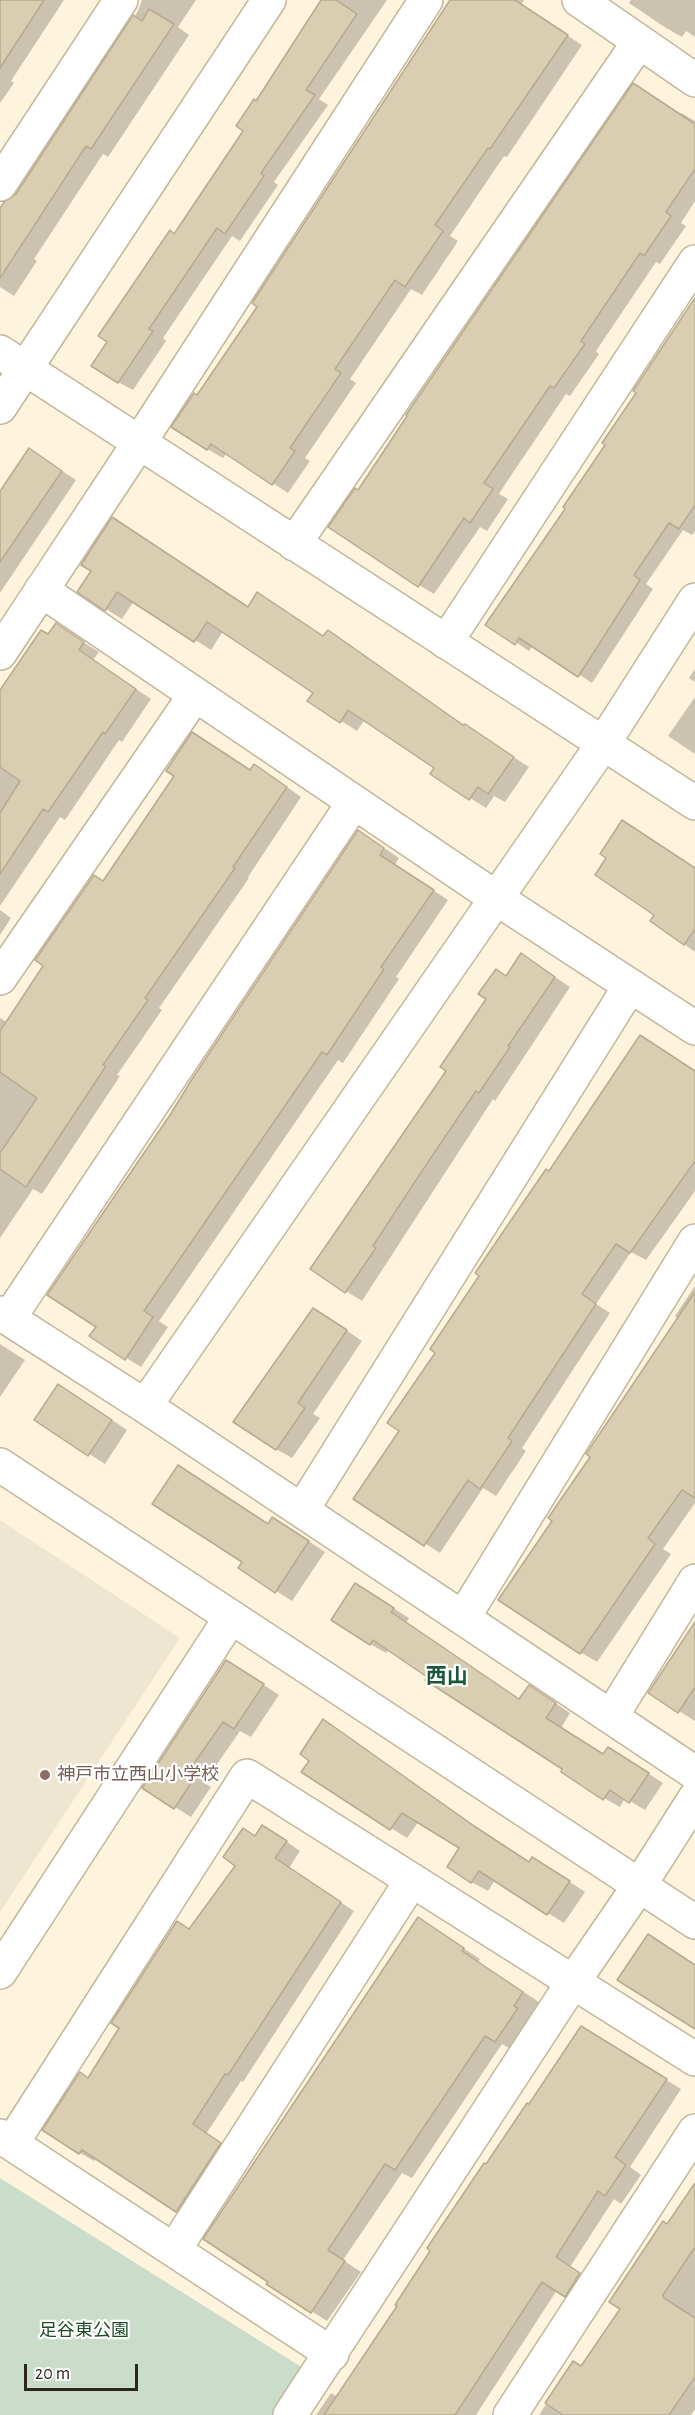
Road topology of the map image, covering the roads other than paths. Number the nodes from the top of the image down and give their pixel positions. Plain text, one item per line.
1 (121, 0) edge
2 (269, 0) edge
3 (426, 0) edge
4 (579, 0) edge
5 (639, 42) junction
6 (695, 80) edge
7 (0, 184) edge
8 (695, 262) edge
9 (13, 361) edge
10 (0, 407) edge
11 (139, 443) junction
12 (294, 544) junction
13 (41, 590) junction
14 (695, 600) edge
15 (446, 642) junction
16 (0, 653) edge
17 (195, 695) junction
18 (603, 744) junction
19 (354, 802) junction
20 (695, 802) edge
21 (496, 898) junction
22 (0, 978) edge
23 (630, 986) junction
24 (695, 1028) edge
25 (695, 1241) edge
26 (4, 1315) edge
27 (146, 1406) junction
28 (0, 1466) edge
29 (302, 1510) junction
30 (695, 1581) edge
31 (231, 1617) junction
32 (462, 1618) junction
33 (611, 1717) junction
34 (695, 1773) edge
35 (695, 1798) edge
36 (412, 1880) junction
37 (639, 1886) junction
38 (695, 1922) edge
39 (0, 1972) edge
40 (573, 1982) junction
41 (695, 2059) edge
42 (695, 2131) edge
43 (6, 2139) edge
44 (174, 2250) junction
45 (332, 2354) junction
46 (290, 2415) edge
47 (510, 2415) edge

1 - 7 street
2 - 9 street
3 - 11 street
4 - 5 street
5 - 6 street
5 - 12 street
8 - 15 street
9 - 10 street
9 - 11 street
11 - 12 street
11 - 13 street
12 - 15 street
13 - 16 street
13 - 17 street
14 - 18 street
15 - 18 street
17 - 19 street
17 - 22 street
18 - 20 street
18 - 21 street
19 - 21 street
19 - 26 street
21 - 23 street
21 - 27 street
23 - 24 street
23 - 29 street
25 - 32 street
26 - 27 street
27 - 29 street
28 - 31 street
29 - 32 street
30 - 33 street
31 - 37 street
31 - 39 street
32 - 33 street
33 - 34 street
35 - 37 street
36 - 40 street
36 - 43 street
36 - 44 street
37 - 38 street
37 - 40 street
40 - 41 street
40 - 45 street
42 - 47 street
43 - 44 street
44 - 45 street
45 - 46 street

